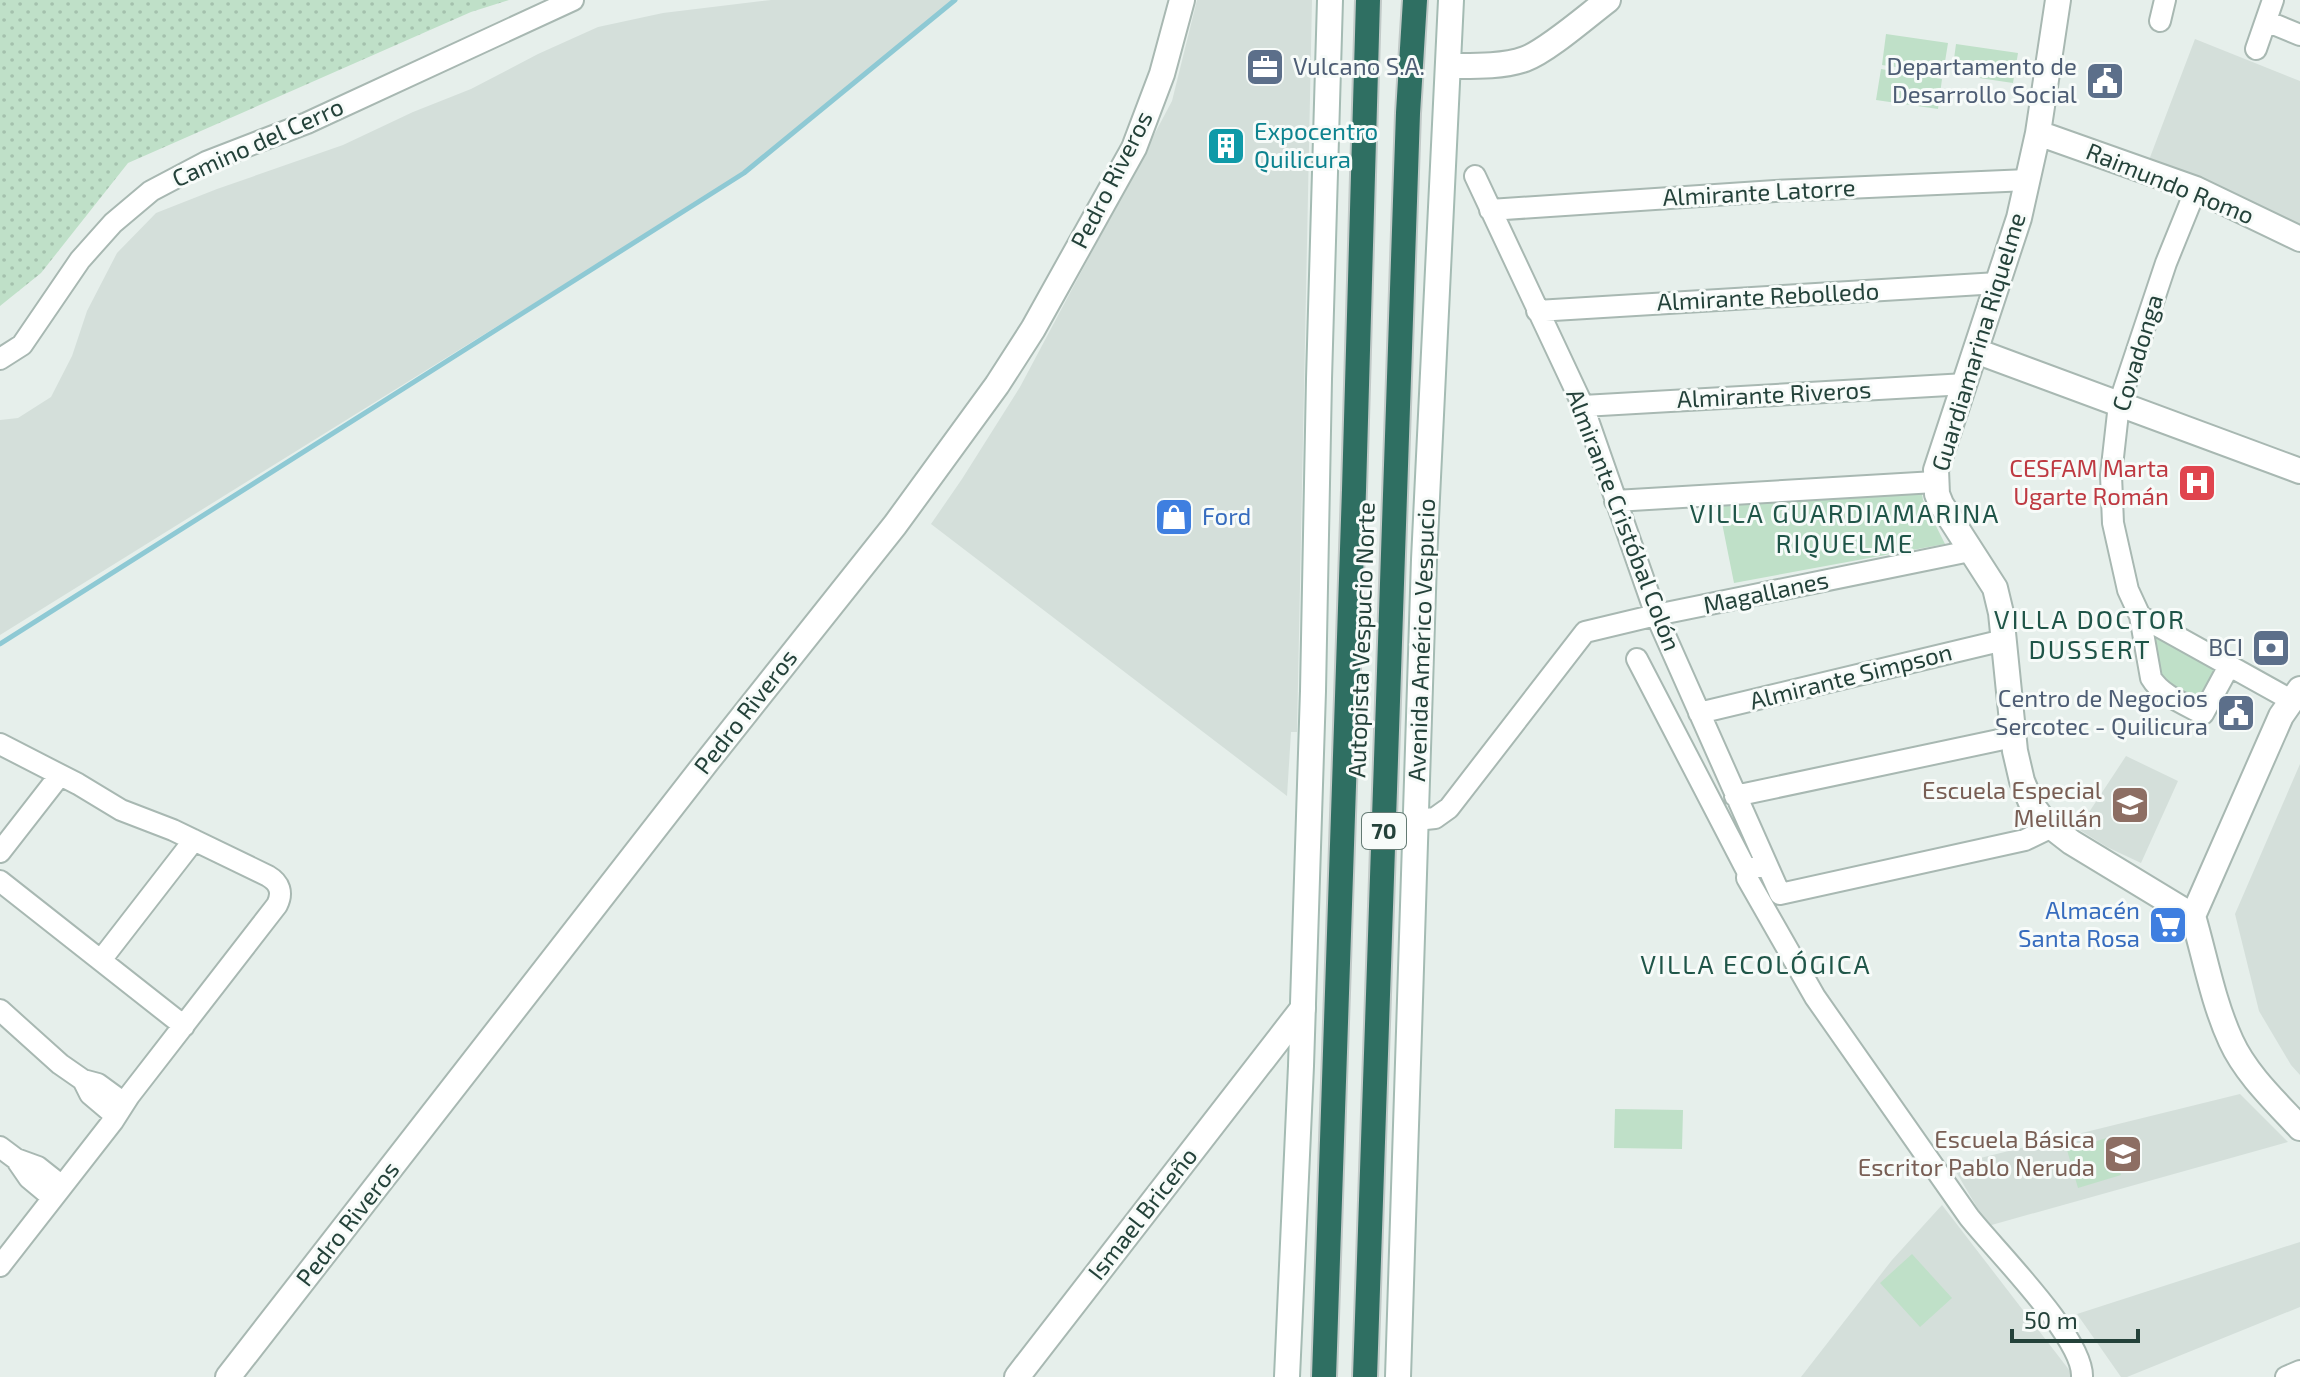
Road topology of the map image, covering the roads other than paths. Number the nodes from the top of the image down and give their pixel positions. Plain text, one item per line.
1 (573, 0) edge
2 (1182, 0) edge
3 (1330, 0) edge
4 (1352, 0) edge
5 (1368, 0) edge
6 (1415, 0) edge
7 (1428, 0) edge
8 (1451, 0) edge
9 (1608, 0) edge
10 (2058, 0) edge
11 (2165, 0) edge
12 (2273, 0) edge
13 (2160, 21) dead end
14 (2266, 21) junction
15 (2300, 35) edge
16 (2256, 49) dead end
17 (1449, 66) junction
18 (1367, 85) junction
19 (1408, 113) junction
20 (2038, 133) junction
21 (1475, 176) dead end
22 (2028, 180) junction
23 (2196, 189) junction
24 (1490, 210) junction
25 (2300, 239) edge
26 (1998, 283) junction
27 (1537, 311) junction
28 (1976, 351) junction
29 (0, 359) edge
30 (1966, 384) junction
31 (2119, 404) junction
32 (1583, 406) junction
33 (2300, 471) edge
34 (1935, 482) junction
35 (1615, 501) junction
36 (1970, 551) junction
37 (1656, 615) junction
38 (2140, 616) junction
39 (2004, 640) junction
40 (1637, 659) dead end
41 (2229, 666) junction
42 (2296, 695) edge
43 (1699, 713) junction
44 (2013, 737) junction
45 (0, 744) edge
46 (60, 775) junction
47 (1735, 796) junction
48 (1416, 820) junction
49 (2052, 827) junction
50 (194, 840) junction
51 (0, 852) edge
52 (1756, 869) junction
53 (0, 881) edge
54 (2193, 916) junction
55 (101, 960) junction
56 (1303, 1008) junction
57 (0, 1010) edge
58 (184, 1026) junction
59 (1269, 1052) junction
60 (1301, 1066) junction
61 (120, 1109) junction
62 (2300, 1128) edge
63 (8, 1153) edge
64 (58, 1192) junction
65 (0, 1266) edge
66 (2300, 1371) edge
67 (1323, 1372) edge
68 (2083, 1372) edge
69 (228, 1377) edge
70 (1017, 1377) edge
71 (1287, 1377) edge
72 (1365, 1377) edge
73 (1398, 1377) edge
74 (2286, 1377) edge

1 - 29 street, Camino del Cerro
2 - 69 street, Pedro Riveros
3 - 56 street
4 - 18 highway
5 - 18 highway, Autopista Vespucio Norte / 70
6 - 19 highway, Autopista Vespucio Norte / 70
7 - 19 highway
8 - 17 street, Avenida Américo Vespucio
9 - 17 street
10 - 20 street, Guardiamarina Riquelme
11 - 13 street
12 - 14 street
14 - 15 street
14 - 16 street
17 - 48 street, Avenida Américo Vespucio
18 - 67 highway, Autopista Vespucio Norte / 70
19 - 72 highway, Autopista Vespucio Norte / 70
20 - 22 street, Guardiamarina Riquelme
20 - 23 street, Raimundo Romo
21 - 24 street, Almirante Cristóbal Colón
22 - 24 street, Almirante Latorre
22 - 26 street, Guardiamarina Riquelme
23 - 25 street, Raimundo Romo
23 - 31 street, Covadonga
24 - 27 street, Almirante Cristóbal Colón
26 - 27 street, Almirante Rebolledo
26 - 28 street, Guardiamarina Riquelme
27 - 32 street, Almirante Cristóbal Colón
28 - 30 street, Guardiamarina Riquelme
28 - 31 street
30 - 32 street, Almirante Riveros
30 - 34 street, Guardiamarina Riquelme
31 - 33 street
31 - 38 street, Covadonga
32 - 35 street, Almirante Cristóbal Colón
34 - 35 street
34 - 36 street, Guardiamarina Riquelme
35 - 37 street, Almirante Cristóbal Colón
36 - 37 street, Magallanes
36 - 39 street, Guardiamarina Riquelme
37 - 43 street, Almirante Cristóbal Colón
37 - 48 street
38 - 41 street
38 - 41 street, Covadonga
39 - 43 street, Almirante Simpson
39 - 44 street, Guardiamarina Riquelme
40 - 52 street
41 - 42 street
42 - 54 street
43 - 47 street, Almirante Cristóbal Colón
44 - 47 street
44 - 49 street, Guardiamarina Riquelme
45 - 46 street
46 - 50 street
46 - 51 street
47 - 52 street, Almirante Cristóbal Colón
48 - 73 street, Avenida Américo Vespucio
49 - 52 street, Almirante Cristóbal Colón
49 - 54 street, Guardiamarina Riquelme
50 - 55 street
50 - 58 street
52 - 68 street, Almirante Cristóbal Colón
53 - 55 street
54 - 62 street
55 - 58 street
56 - 59 street, Ismael Briceño
56 - 60 street
57 - 61 street
58 - 61 street
59 - 60 street
59 - 70 street, Ismael Briceño
60 - 71 street
61 - 64 street
63 - 64 street
64 - 65 street
66 - 74 street

